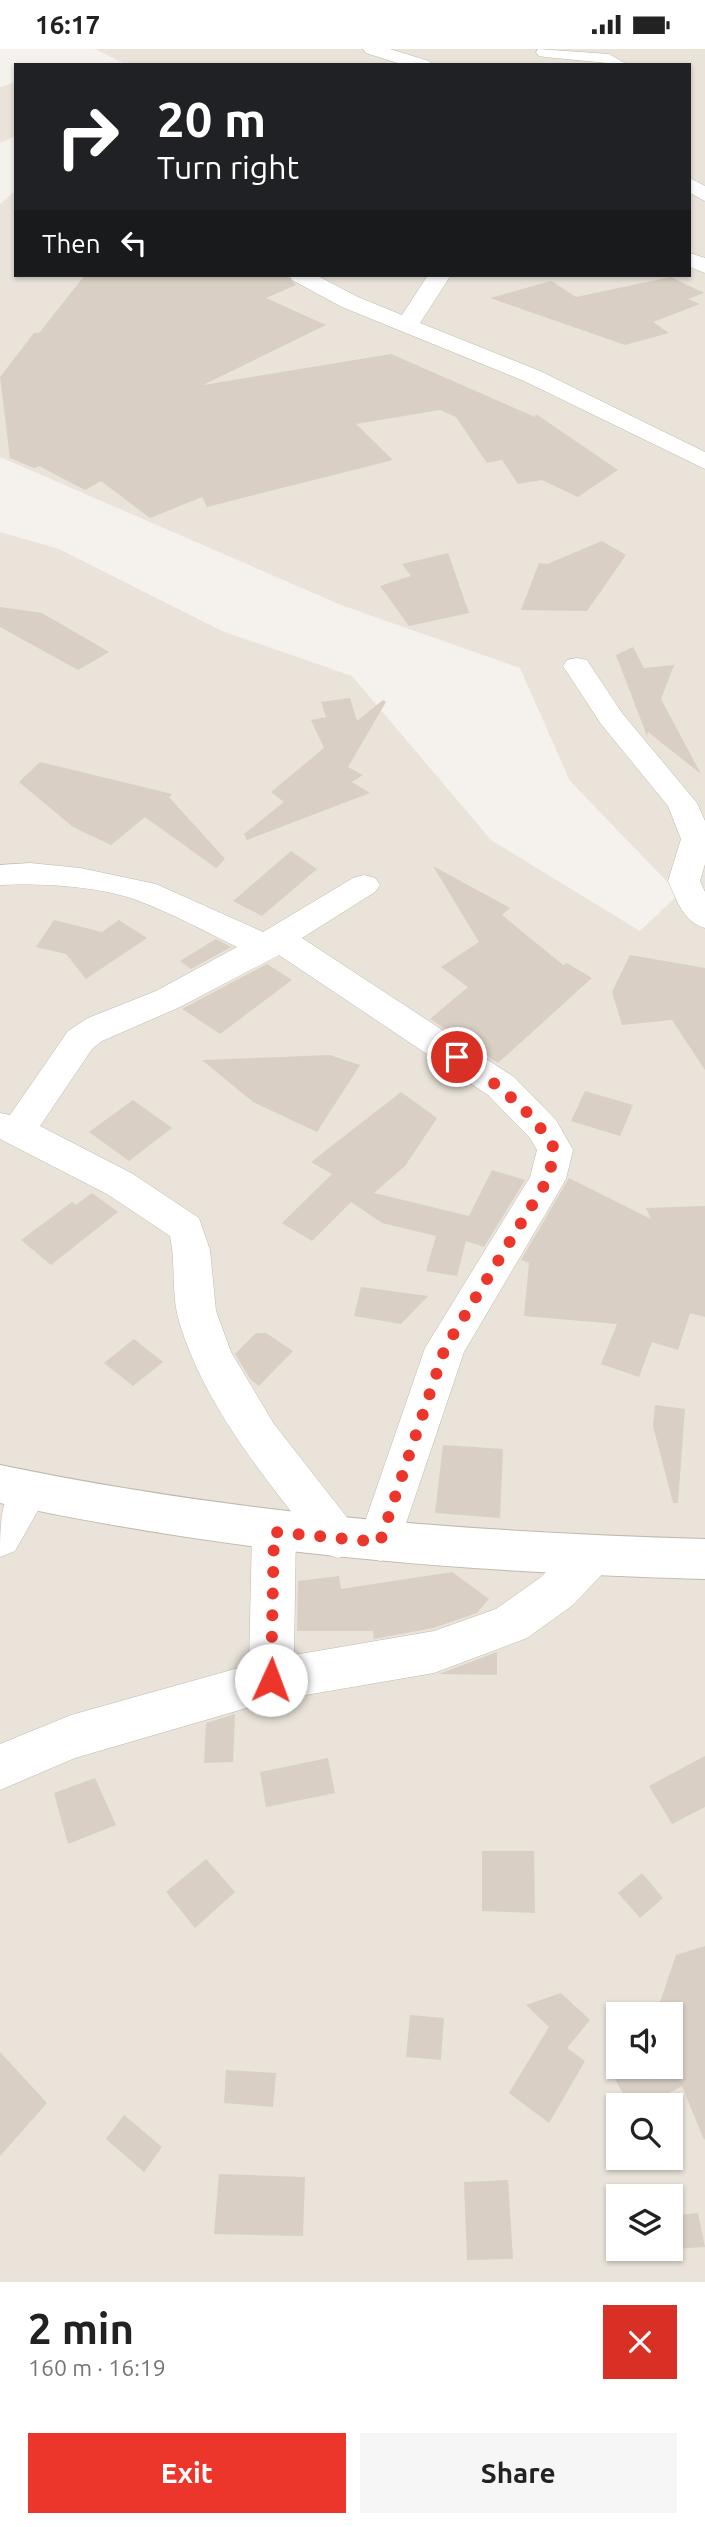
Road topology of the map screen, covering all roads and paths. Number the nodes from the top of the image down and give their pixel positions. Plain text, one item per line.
1 (372, 49) edge
2 (544, 55) edge
3 (417, 63) edge
4 (616, 63) edge
5 (304, 277) edge
6 (436, 277) edge
7 (408, 325) junction
8 (705, 462) edge
9 (577, 666) dead end
10 (701, 839) edge
11 (0, 875) edge
12 (364, 885) dead end
13 (705, 917) edge
14 (273, 943) junction
15 (9, 1129) edge
16 (14, 1487) edge
17 (274, 1532) junction
18 (0, 1538) edge
19 (359, 1540) junction
20 (590, 1557) junction
21 (705, 1559) edge
22 (271, 1680) junction
23 (0, 1766) edge

1 - 3 street
2 - 4 street
5 - 7 street
6 - 7 street
7 - 8 street
9 - 10 street
10 - 13 street
11 - 14 street
12 - 14 street
14 - 15 street
14 - 19 street
15 - 19 street
16 - 17 street
16 - 18 street
17 - 19 street
17 - 22 street
19 - 20 street
20 - 21 street
20 - 22 street
22 - 23 street

